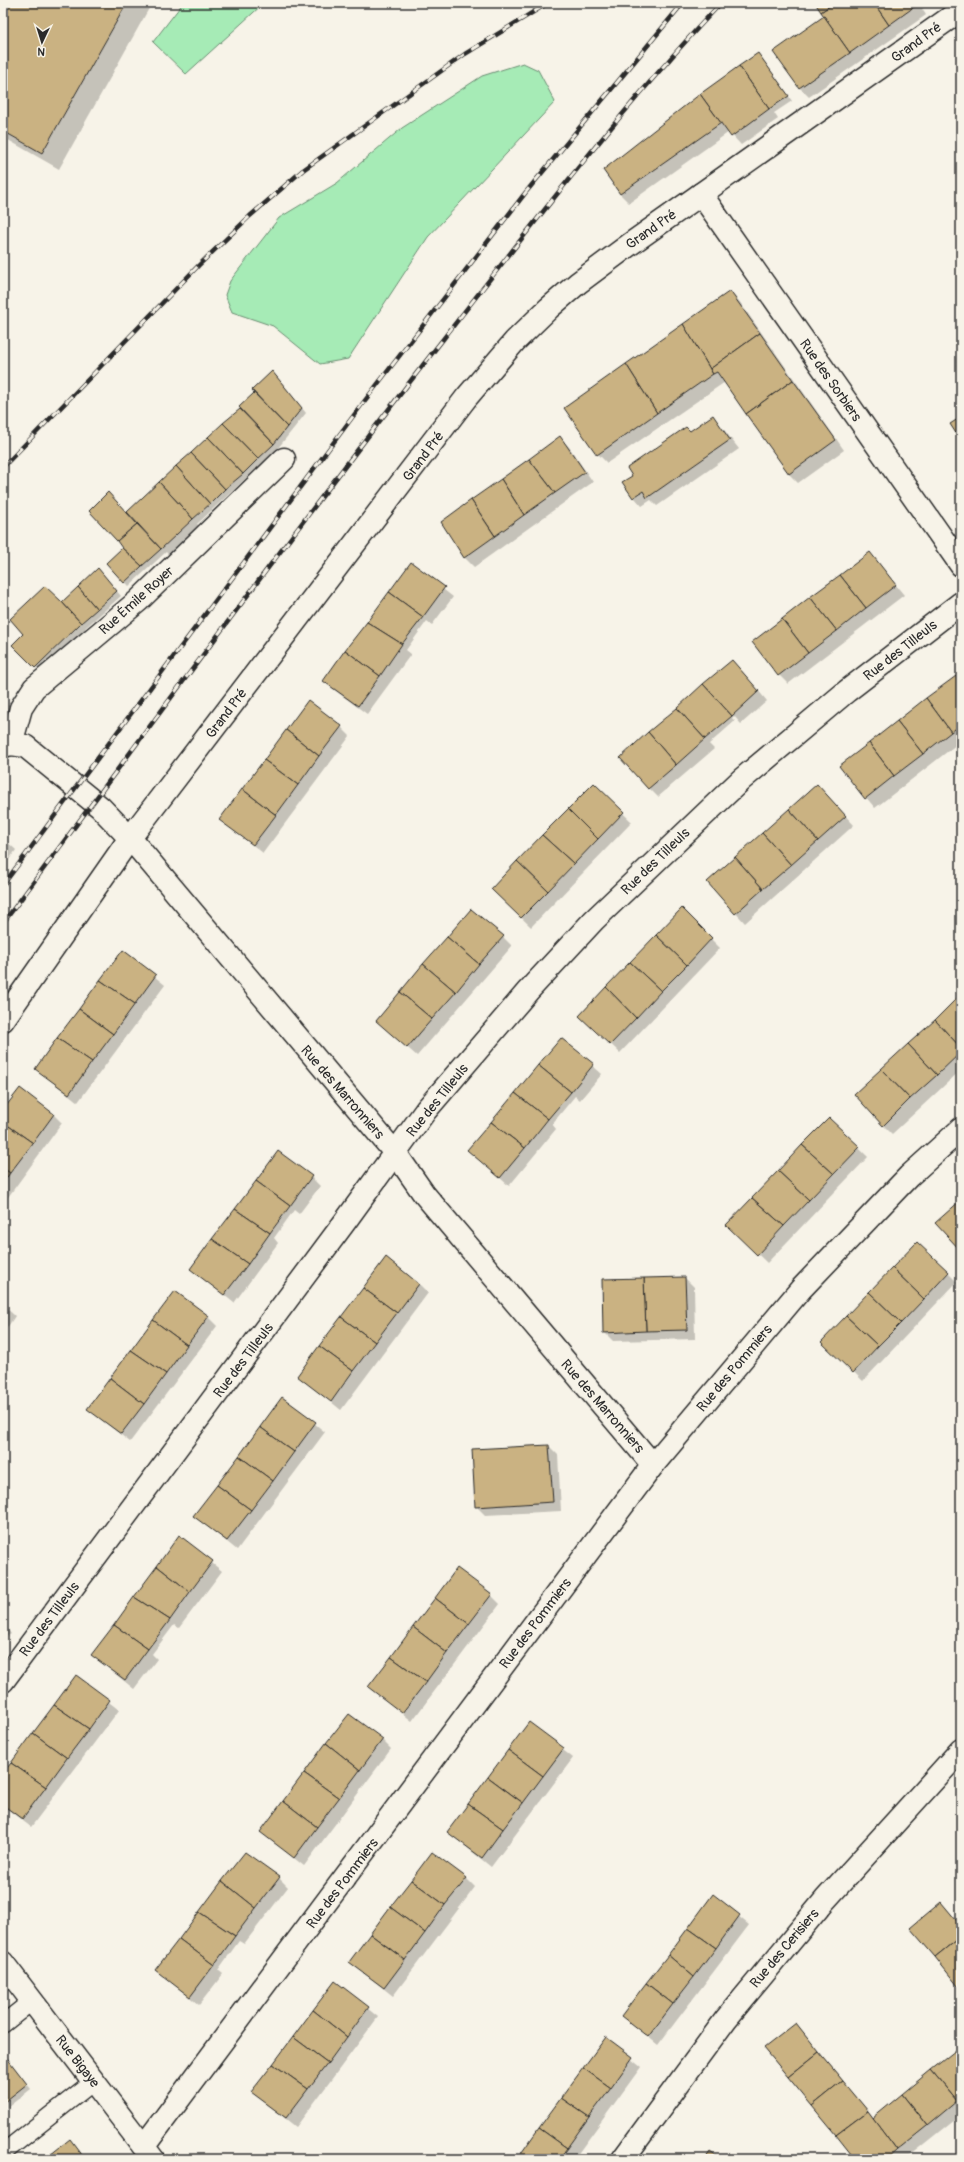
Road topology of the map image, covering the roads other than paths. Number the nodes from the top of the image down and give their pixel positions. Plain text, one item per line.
1 (961, 10) edge
2 (701, 194) junction
3 (284, 459) dead end
4 (961, 565) edge
5 (961, 603) edge
6 (7, 745) edge
7 (130, 838) junction
8 (3, 1020) edge
9 (961, 1129) edge
10 (396, 1154) junction
11 (653, 1465) junction
12 (3, 1681) edge
13 (961, 1750) edge
14 (3, 1963) edge
15 (32, 2002) junction
16 (3, 2024) edge
17 (94, 2081) junction
18 (3, 2153) edge
19 (149, 2153) edge
20 (623, 2159) edge

1 - 2 street, Grand Pré
2 - 4 street, Rue des Sorbiers
2 - 7 street, Grand Pré
3 - 6 street, Rue Émile Royer
5 - 10 street, Rue des Tilleuls
6 - 7 street, Rue des Marronniers
7 - 8 street, Grand Pré
7 - 10 street, Rue des Marronniers
9 - 11 street, Rue des Pommiers
10 - 11 street, Rue des Marronniers
10 - 12 street, Rue des Tilleuls
11 - 19 street, Rue des Pommiers
13 - 20 street, Rue des Cerisiers
14 - 15 street, Rue Bigaye
15 - 16 lane
15 - 17 street, Rue Bigaye
17 - 18 lane
17 - 19 street, Rue Bigaye

